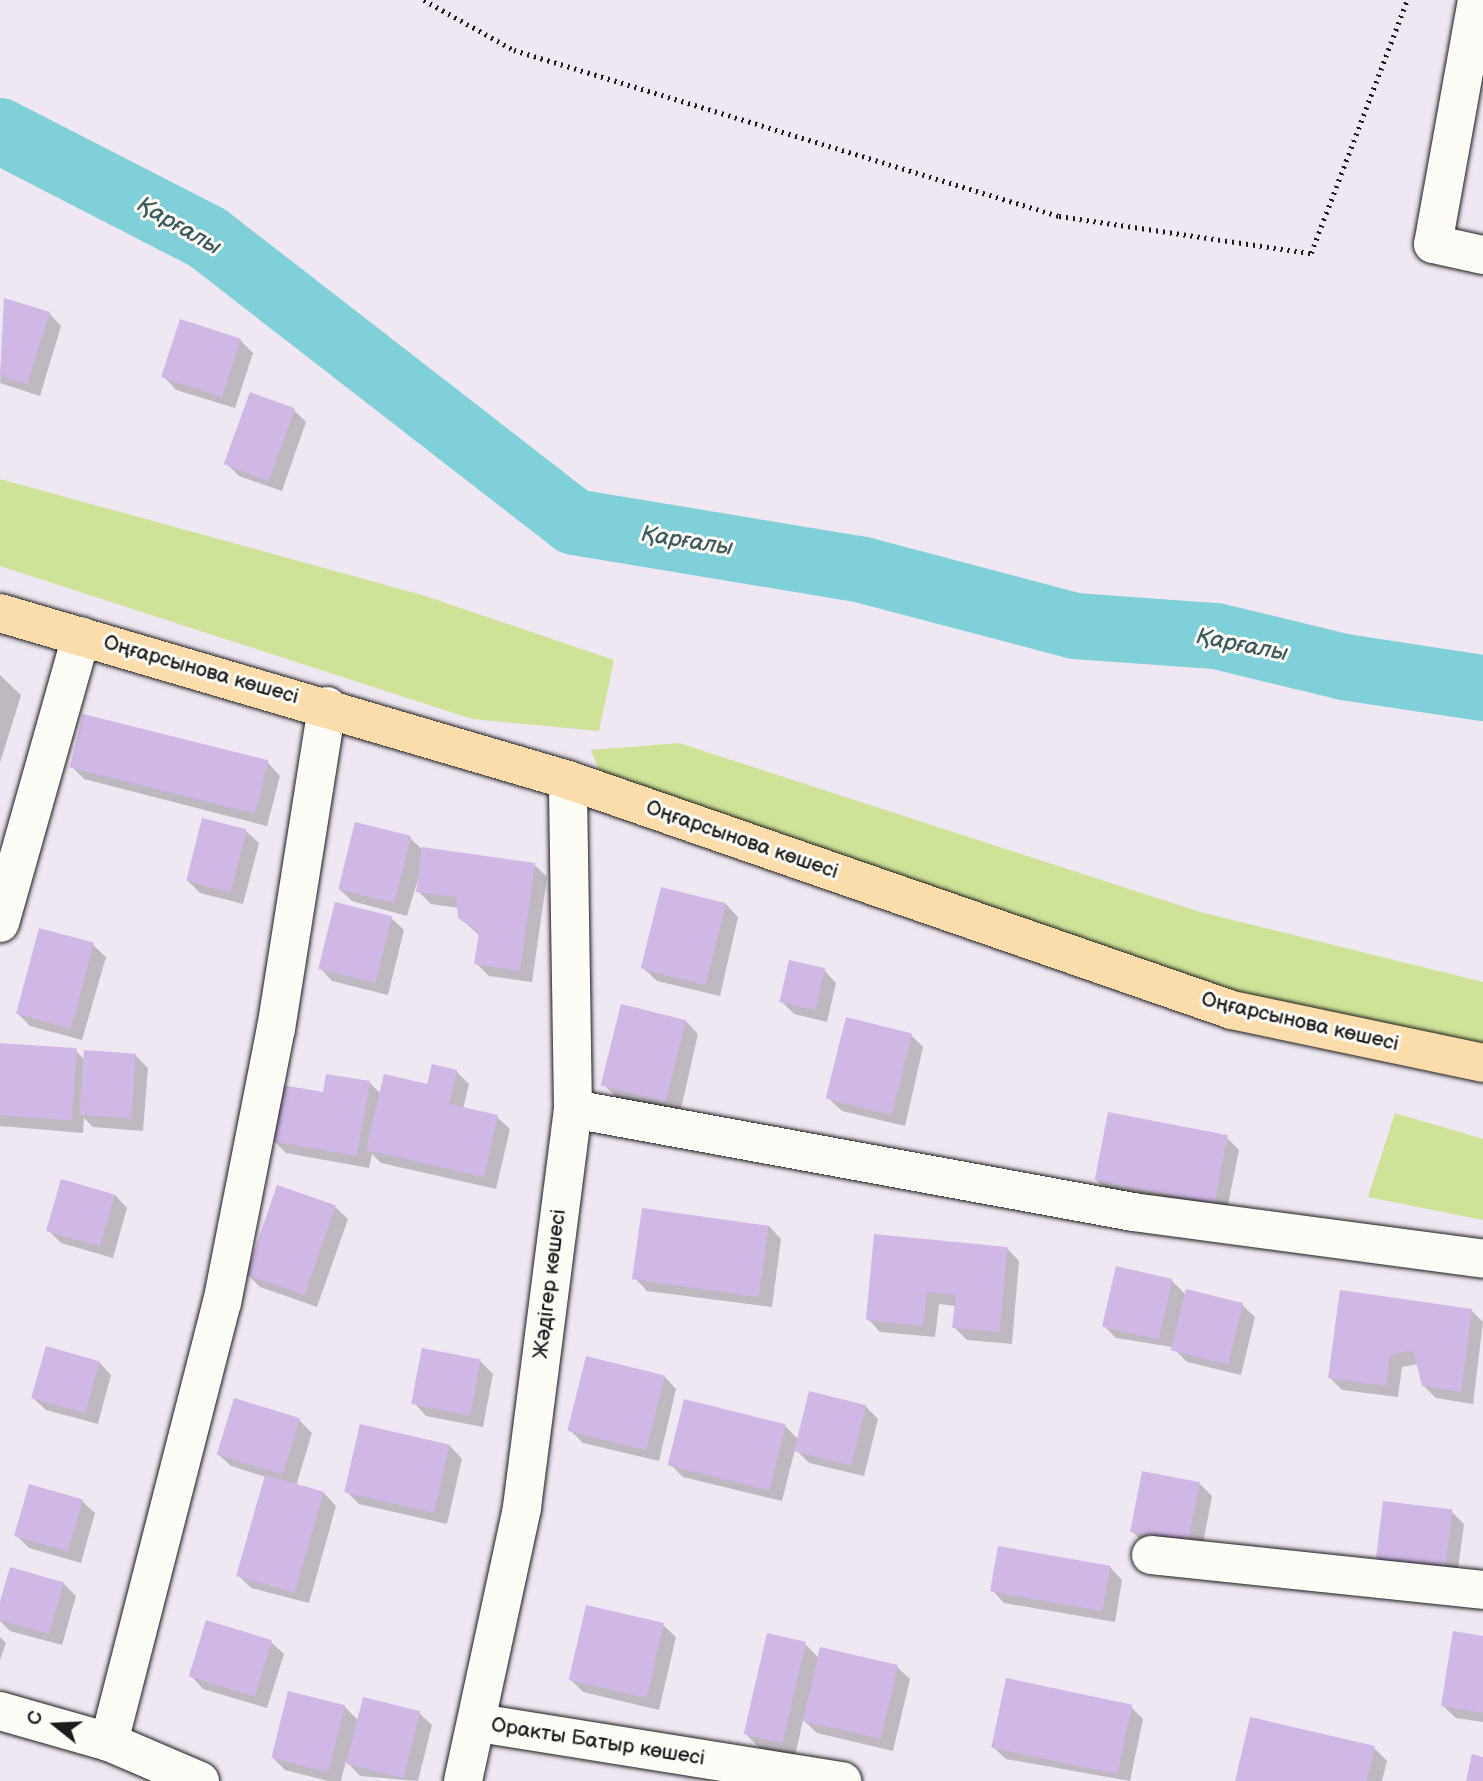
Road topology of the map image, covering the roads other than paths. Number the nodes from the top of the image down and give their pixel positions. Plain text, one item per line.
1 (1477, 0) edge
2 (1483, 255) edge
3 (0, 613) edge
4 (81, 636) junction
5 (327, 706) junction
6 (568, 779) junction
7 (12, 836) edge
8 (0, 923) edge
9 (1483, 1063) edge
10 (573, 1109) junction
11 (1483, 1259) edge
12 (1151, 1555) dead end
13 (1483, 1590) edge
14 (0, 1711) edge
15 (479, 1723) junction
16 (109, 1742) junction
17 (200, 1781) edge
18 (463, 1781) edge
19 (842, 1781) edge

1 - 2 street
3 - 4 main road, Оңғарсынова көшесі
4 - 5 main road, Оңғарсынова көшесі
4 - 7 street
5 - 6 main road, Оңғарсынова көшесі
5 - 16 street
6 - 9 main road, Оңғарсынова көшесі
6 - 10 street, Жәдігер көшесі
7 - 8 street
10 - 11 street
10 - 15 street, Жәдігер көшесі
12 - 13 street
14 - 16 street
15 - 18 street, Жәдігер көшесі
15 - 19 street, Оракты Батыр көшесі
16 - 17 street

